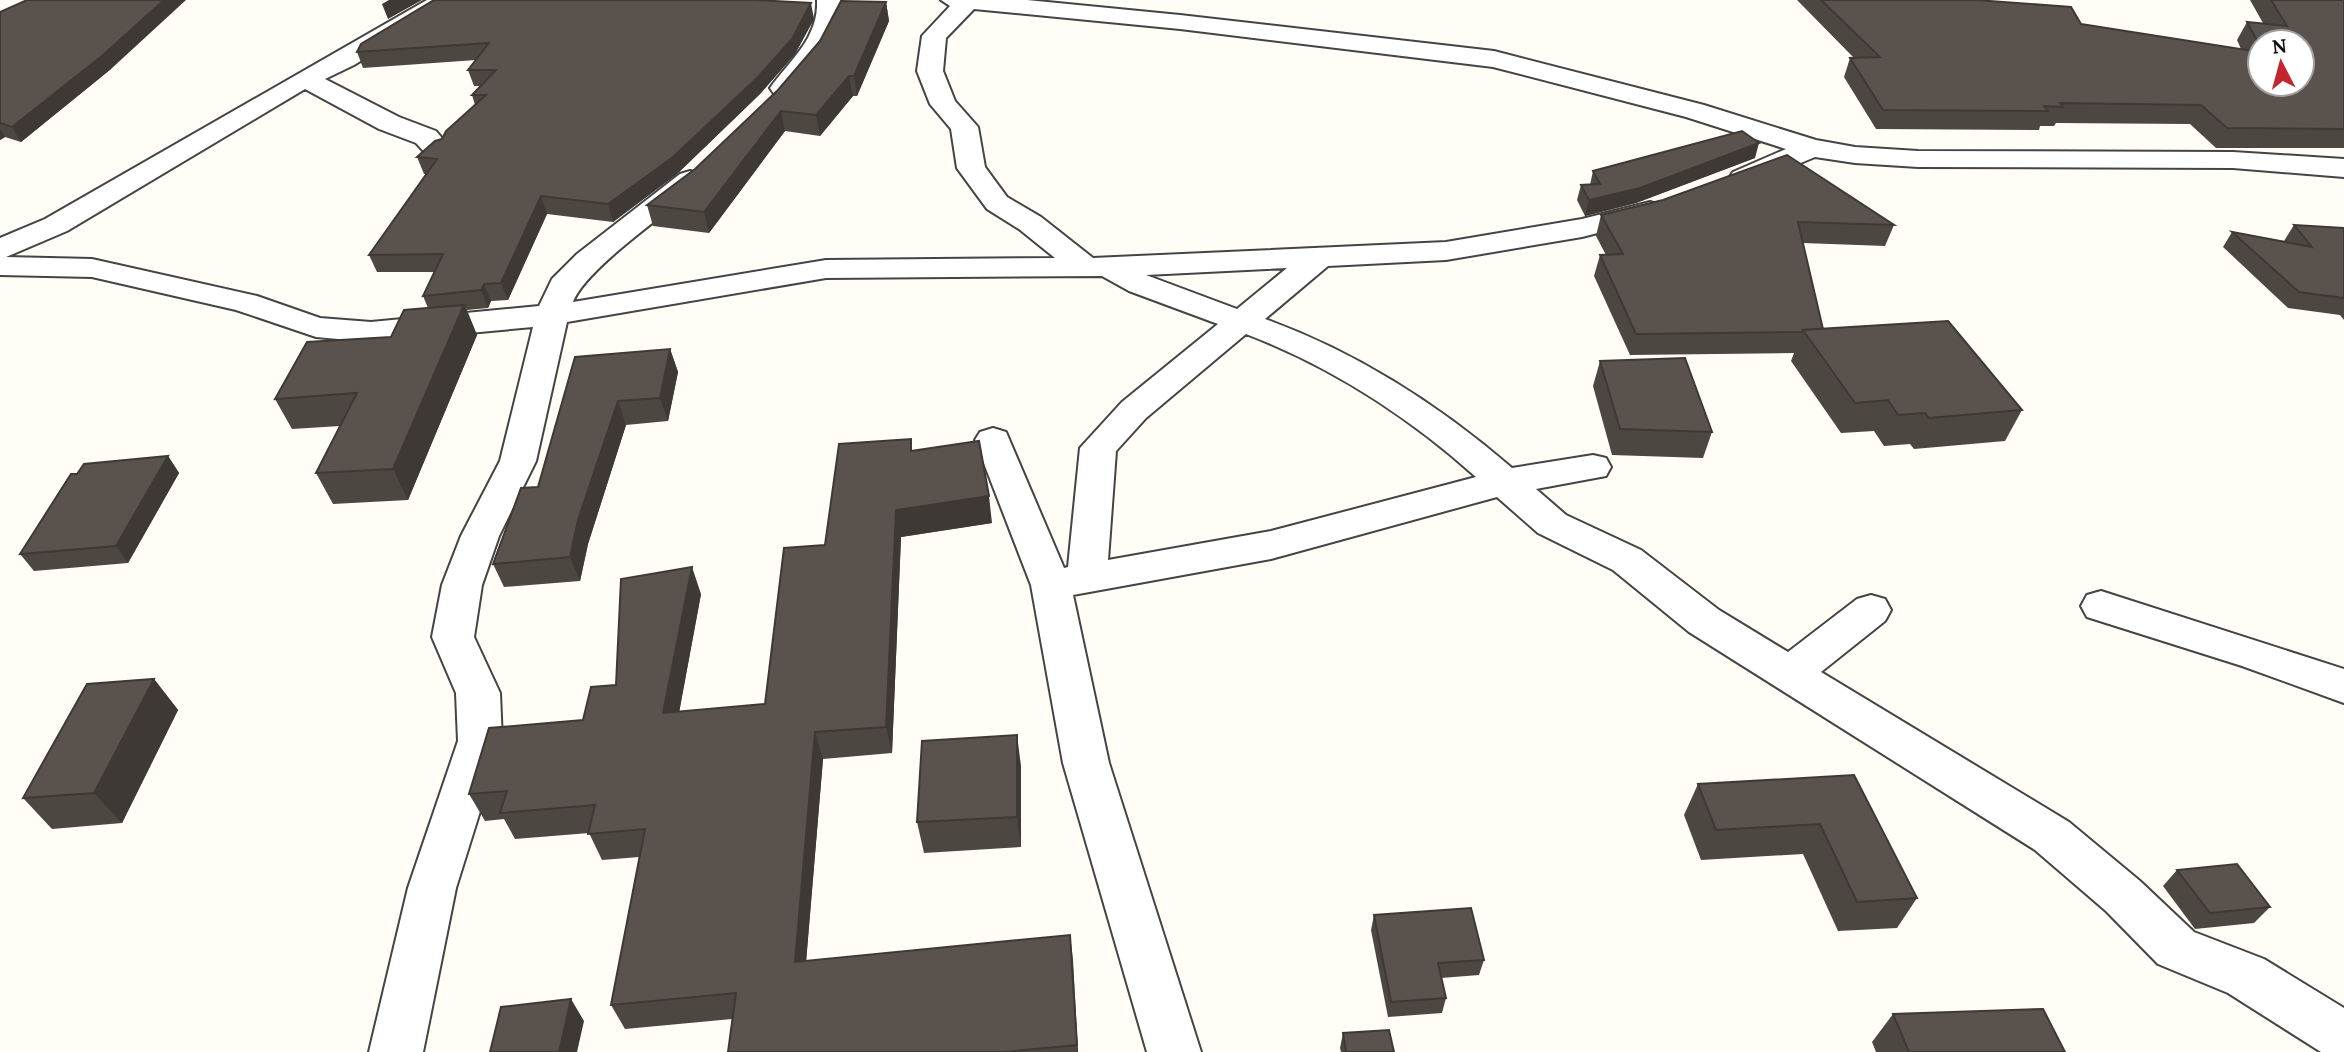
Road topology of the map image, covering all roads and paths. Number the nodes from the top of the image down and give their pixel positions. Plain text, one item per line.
1 (444, 0) edge
2 (829, 0) edge
3 (953, 0) edge
4 (969, 0) edge
5 (305, 79) junction
6 (762, 111) edge
7 (436, 148) edge
8 (1812, 148) junction
9 (716, 155) edge
10 (2344, 168) edge
11 (1722, 186) edge
12 (1677, 203) edge
13 (0, 249) edge
14 (1321, 256) junction
15 (0, 266) edge
16 (1097, 267) junction
17 (552, 315) junction
18 (1241, 321) junction
19 (993, 440) dead end
20 (1593, 467) dead end
21 (1504, 482) junction
22 (1069, 582) junction
23 (2101, 606) dead end
24 (1871, 611) dead end
25 (1788, 675) junction
26 (2344, 686) edge
27 (2344, 1037) edge
28 (396, 1052) edge
29 (1174, 1052) edge

1 - 5 street
2 - 6 street
3 - 4 street
4 - 8 street
4 - 16 street
5 - 7 street
5 - 13 street
8 - 10 street
8 - 11 street
9 - 17 street
12 - 14 street
14 - 16 street
14 - 18 street
15 - 17 street
16 - 17 street
16 - 18 street
17 - 28 street
18 - 21 street
18 - 22 street
19 - 22 street
20 - 21 street
21 - 22 street
21 - 25 street
22 - 29 street
23 - 26 street
24 - 25 street
25 - 27 street

